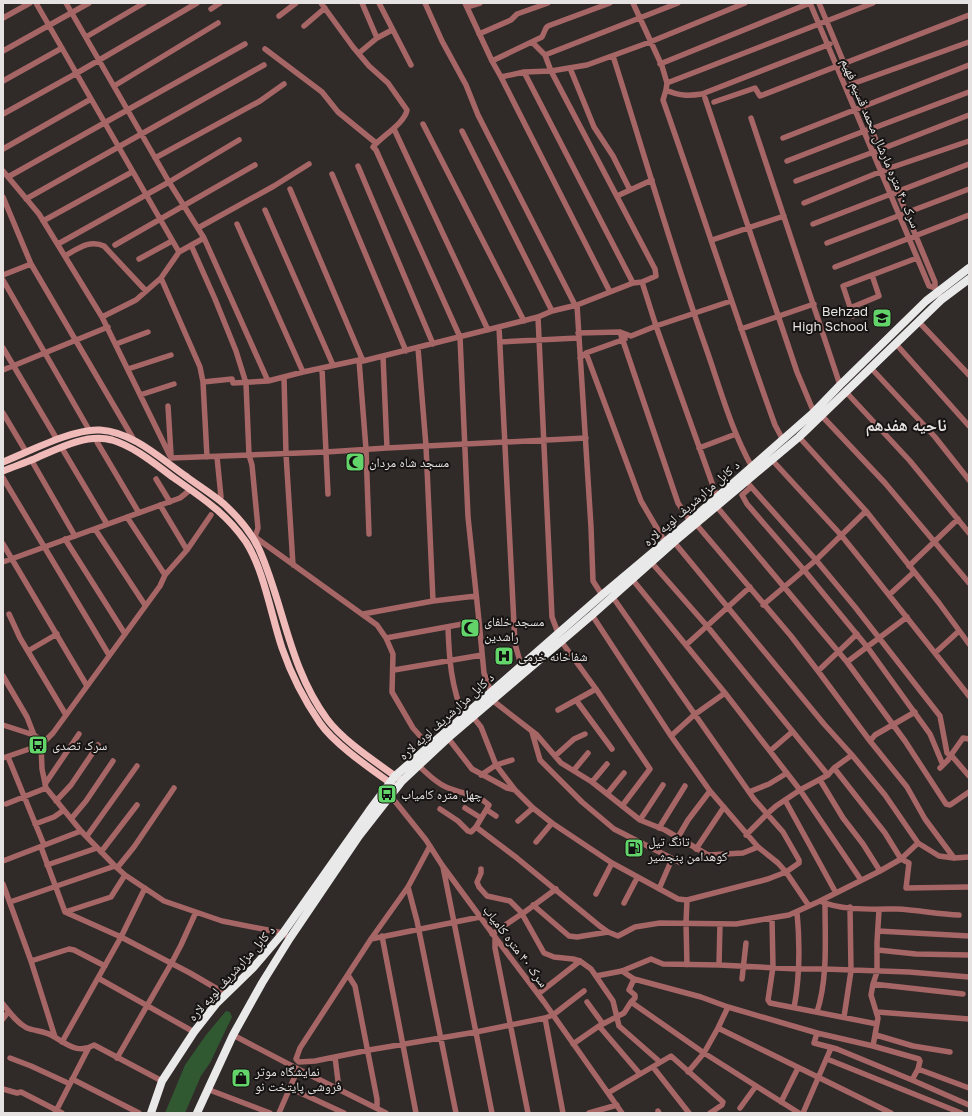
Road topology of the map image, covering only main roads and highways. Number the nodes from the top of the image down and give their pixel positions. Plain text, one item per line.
1 (969, 268) edge
2 (969, 279) edge
3 (938, 294) junction
4 (817, 416) junction
5 (3, 462) edge
6 (3, 471) edge
7 (693, 522) junction
8 (492, 696) junction
9 (396, 782) junction
10 (286, 936) junction
11 (151, 1113) edge
12 (197, 1113) edge

1 - 3 highway, د کابل مزارشریف لویه لاره
2 - 3 highway, د کابل مزارشریف لویه لاره
3 - 4 highway, د کابل مزارشریف لویه لاره
3 - 4 highway, د کابل مزارشریف لویه لاره
4 - 7 highway, د کابل مزارشریف لویه لاره
4 - 7 highway, د کابل مزارشریف لویه لاره
5 - 9 main road
6 - 9 main road
7 - 8 highway, د کابل مزارشریف لویه لاره
7 - 8 highway, د کابل مزارشریف لویه لاره
8 - 9 highway, د کابل مزارشریف لویه لاره
8 - 9 highway, د کابل مزارشریف لویه لاره
9 - 10 highway, د کابل مزارشریف لویه لاره
9 - 10 highway, د کابل مزارشریف لویه لاره
10 - 11 highway, د کابل مزارشریف لویه لاره
10 - 12 highway, د کابل مزارشریف لویه لاره

